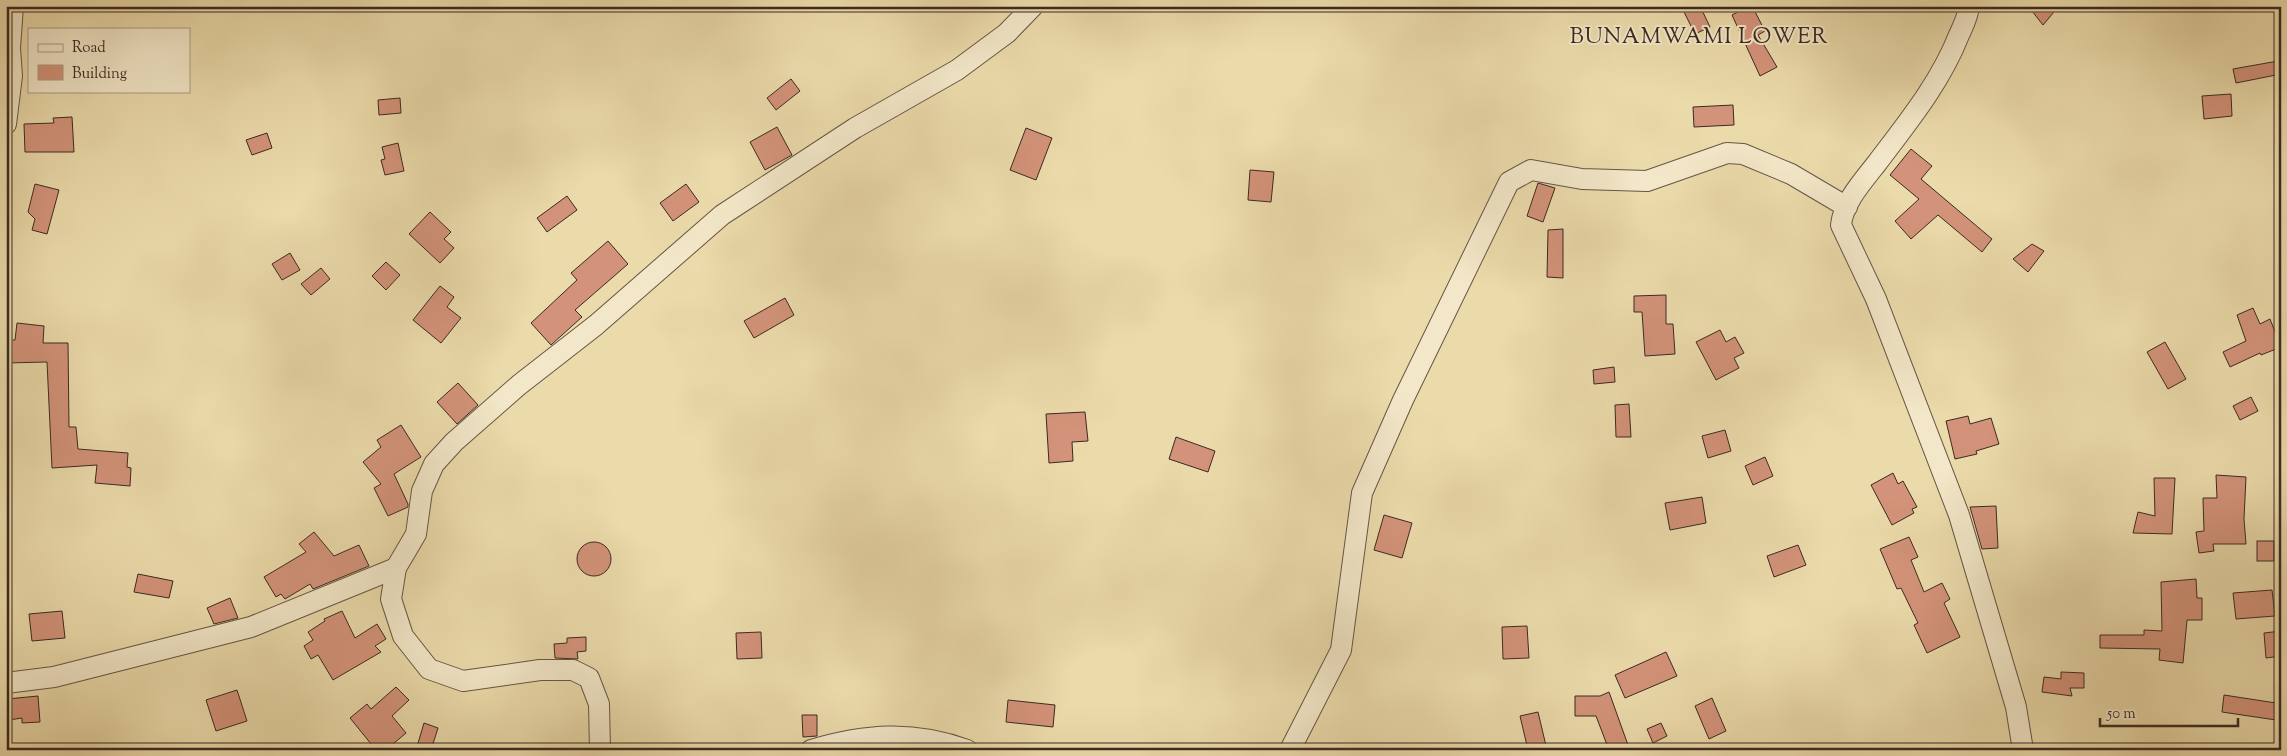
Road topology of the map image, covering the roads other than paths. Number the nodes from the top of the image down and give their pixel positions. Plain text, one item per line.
1 (13, 6) edge
2 (1033, 6) edge
3 (1969, 6) edge
4 (9, 76) edge
5 (6, 124) edge
6 (1847, 208) junction
7 (396, 568) junction
8 (6, 683) edge
9 (600, 750) edge
10 (811, 750) edge
11 (966, 750) edge
12 (1290, 750) edge
13 (2023, 750) edge

1 - 4 street
2 - 7 street
3 - 6 street
4 - 5 street
6 - 12 street
6 - 13 street
7 - 8 street
7 - 9 street
10 - 11 street

